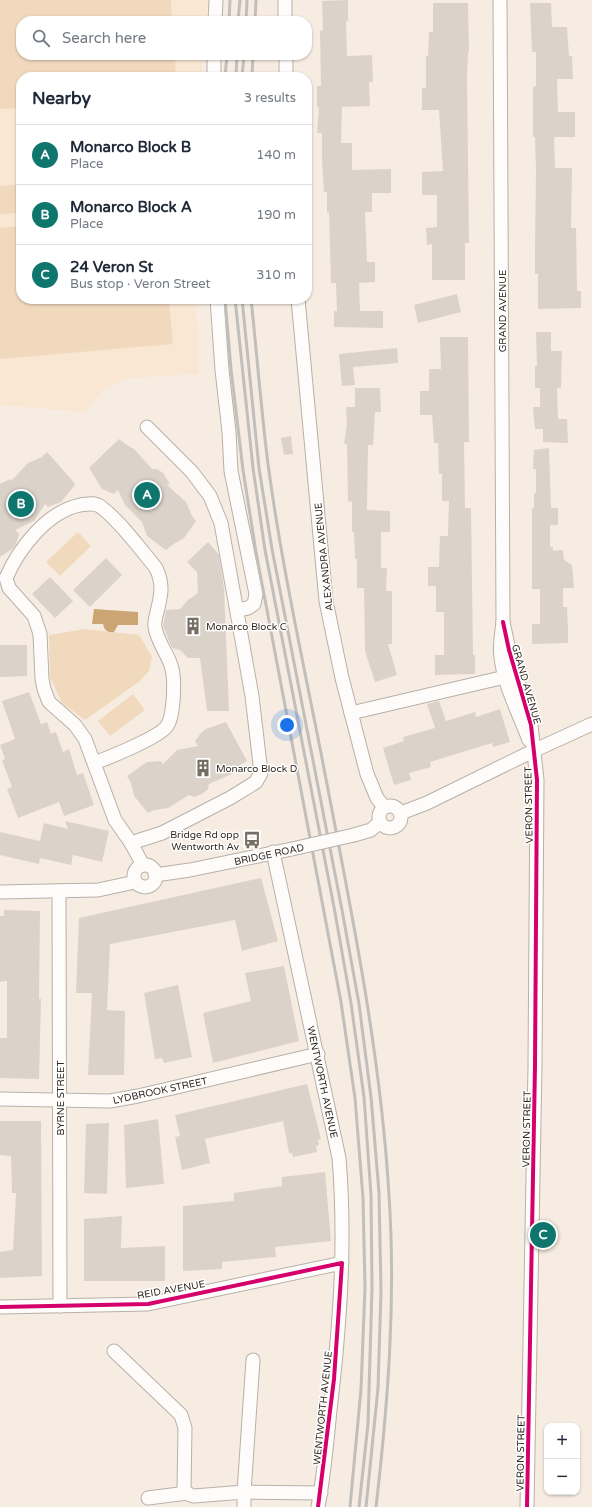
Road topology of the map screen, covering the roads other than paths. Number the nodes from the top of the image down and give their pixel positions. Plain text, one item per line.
1 (216, 0) edge
2 (285, 0) edge
3 (500, 0) edge
4 (215, 16) edge
5 (285, 16) edge
6 (214, 60) edge
7 (286, 60) edge
8 (214, 72) edge
9 (286, 72) edge
10 (217, 304) edge
11 (298, 304) edge
12 (147, 427) dead end
13 (238, 610) junction
14 (503, 622) junction
15 (504, 676) junction
16 (352, 713) junction
17 (592, 724) edge
18 (533, 751) junction
19 (94, 763) junction
20 (384, 807) junction
21 (401, 813) junction
22 (380, 822) junction
23 (132, 843) junction
24 (274, 852) junction
25 (143, 866) junction
26 (155, 875) junction
27 (135, 882) junction
28 (59, 891) junction
29 (0, 892) edge
30 (318, 1054) junction
31 (0, 1099) edge
32 (60, 1099) junction
33 (342, 1263) junction
34 (60, 1306) junction
35 (0, 1307) edge
36 (114, 1351) dead end
37 (253, 1360) dead end
38 (244, 1492) junction
39 (187, 1493) junction
40 (321, 1493) junction
41 (148, 1498) dead end
42 (244, 1507) edge
43 (318, 1507) edge
44 (527, 1507) edge

1 - 4 street
2 - 5 street
3 - 14 street, GRAND AVENUE
6 - 8 street
7 - 9 street
10 - 13 street
11 - 16 street, ALEXANDRA AVENUE
12 - 13 street
13 - 23 street
14 - 15 street, GRAND AVENUE
14 - 18 street, GRAND AVENUE
15 - 16 street
15 - 18 street, GRAND AVENUE
16 - 20 street, ALEXANDRA AVENUE
17 - 18 street
18 - 21 street
18 - 44 street, VERON STREET
19 - 19 street
19 - 23 street
20 - 21 street
20 - 22 street
21 - 22 street
22 - 24 street, BRIDGE ROAD, bridge
23 - 25 street
24 - 26 street, BRIDGE ROAD
24 - 30 street, WENTWORTH AVENUE
25 - 26 street
25 - 27 street
26 - 27 street
27 - 28 street
28 - 29 street
28 - 32 street, BYRNE STREET
30 - 32 street, LYDBROOK STREET
30 - 33 street, WENTWORTH AVENUE
31 - 32 street, LYDBROOK STREET
32 - 34 street, BYRNE STREET
33 - 34 street, REID AVENUE
33 - 40 street, WENTWORTH AVENUE
34 - 35 street, REID AVENUE
36 - 39 street
37 - 38 street
38 - 39 street
38 - 40 street
38 - 42 street
39 - 41 street
40 - 43 street, WENTWORTH AVENUE

